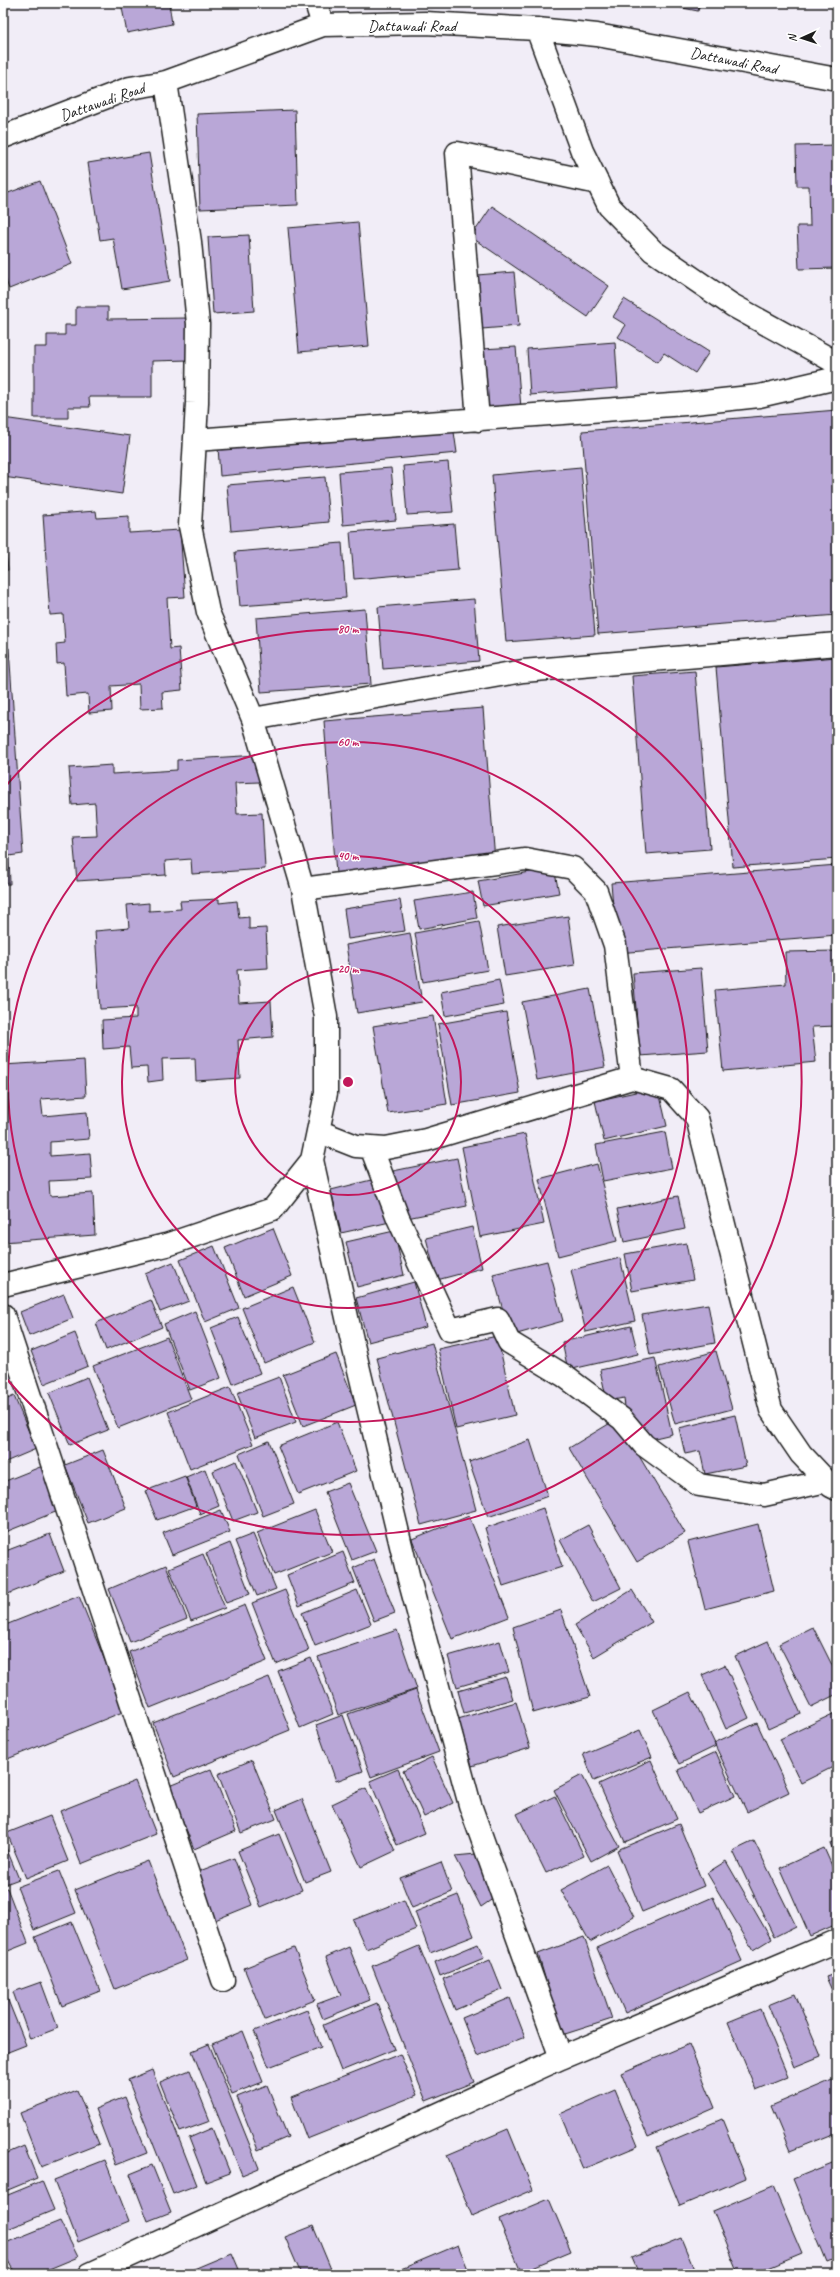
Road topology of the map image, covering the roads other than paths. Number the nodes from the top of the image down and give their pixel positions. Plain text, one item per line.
1 (316, 3) edge
2 (322, 25) junction
3 (537, 29) junction
4 (837, 79) edge
5 (166, 82) junction
6 (3, 137) edge
7 (598, 184) junction
8 (837, 363) edge
9 (837, 378) edge
10 (478, 420) junction
11 (195, 440) junction
12 (837, 644) edge
13 (254, 719) junction
14 (303, 889) junction
15 (632, 1078) junction
16 (318, 1131) junction
17 (371, 1147) junction
18 (312, 1160) junction
19 (3, 1285) edge
20 (3, 1315) edge
21 (832, 1485) edge
22 (837, 1941) edge
23 (223, 1980) dead end
24 (562, 2058) junction
25 (90, 2274) edge

1 - 2 street
2 - 3 street, Dattawadi Road
2 - 5 street, Dattawadi Road
3 - 4 street, Dattawadi Road
3 - 7 street
5 - 6 street, Dattawadi Road
5 - 11 street
7 - 8 street
7 - 10 street
9 - 10 street
10 - 11 street
11 - 13 street
12 - 13 street
13 - 14 street
14 - 15 street
14 - 16 street
15 - 17 street
15 - 21 street
16 - 17 street
16 - 18 street
17 - 21 street
18 - 19 street
18 - 24 street
20 - 23 street
22 - 24 street
24 - 25 street

